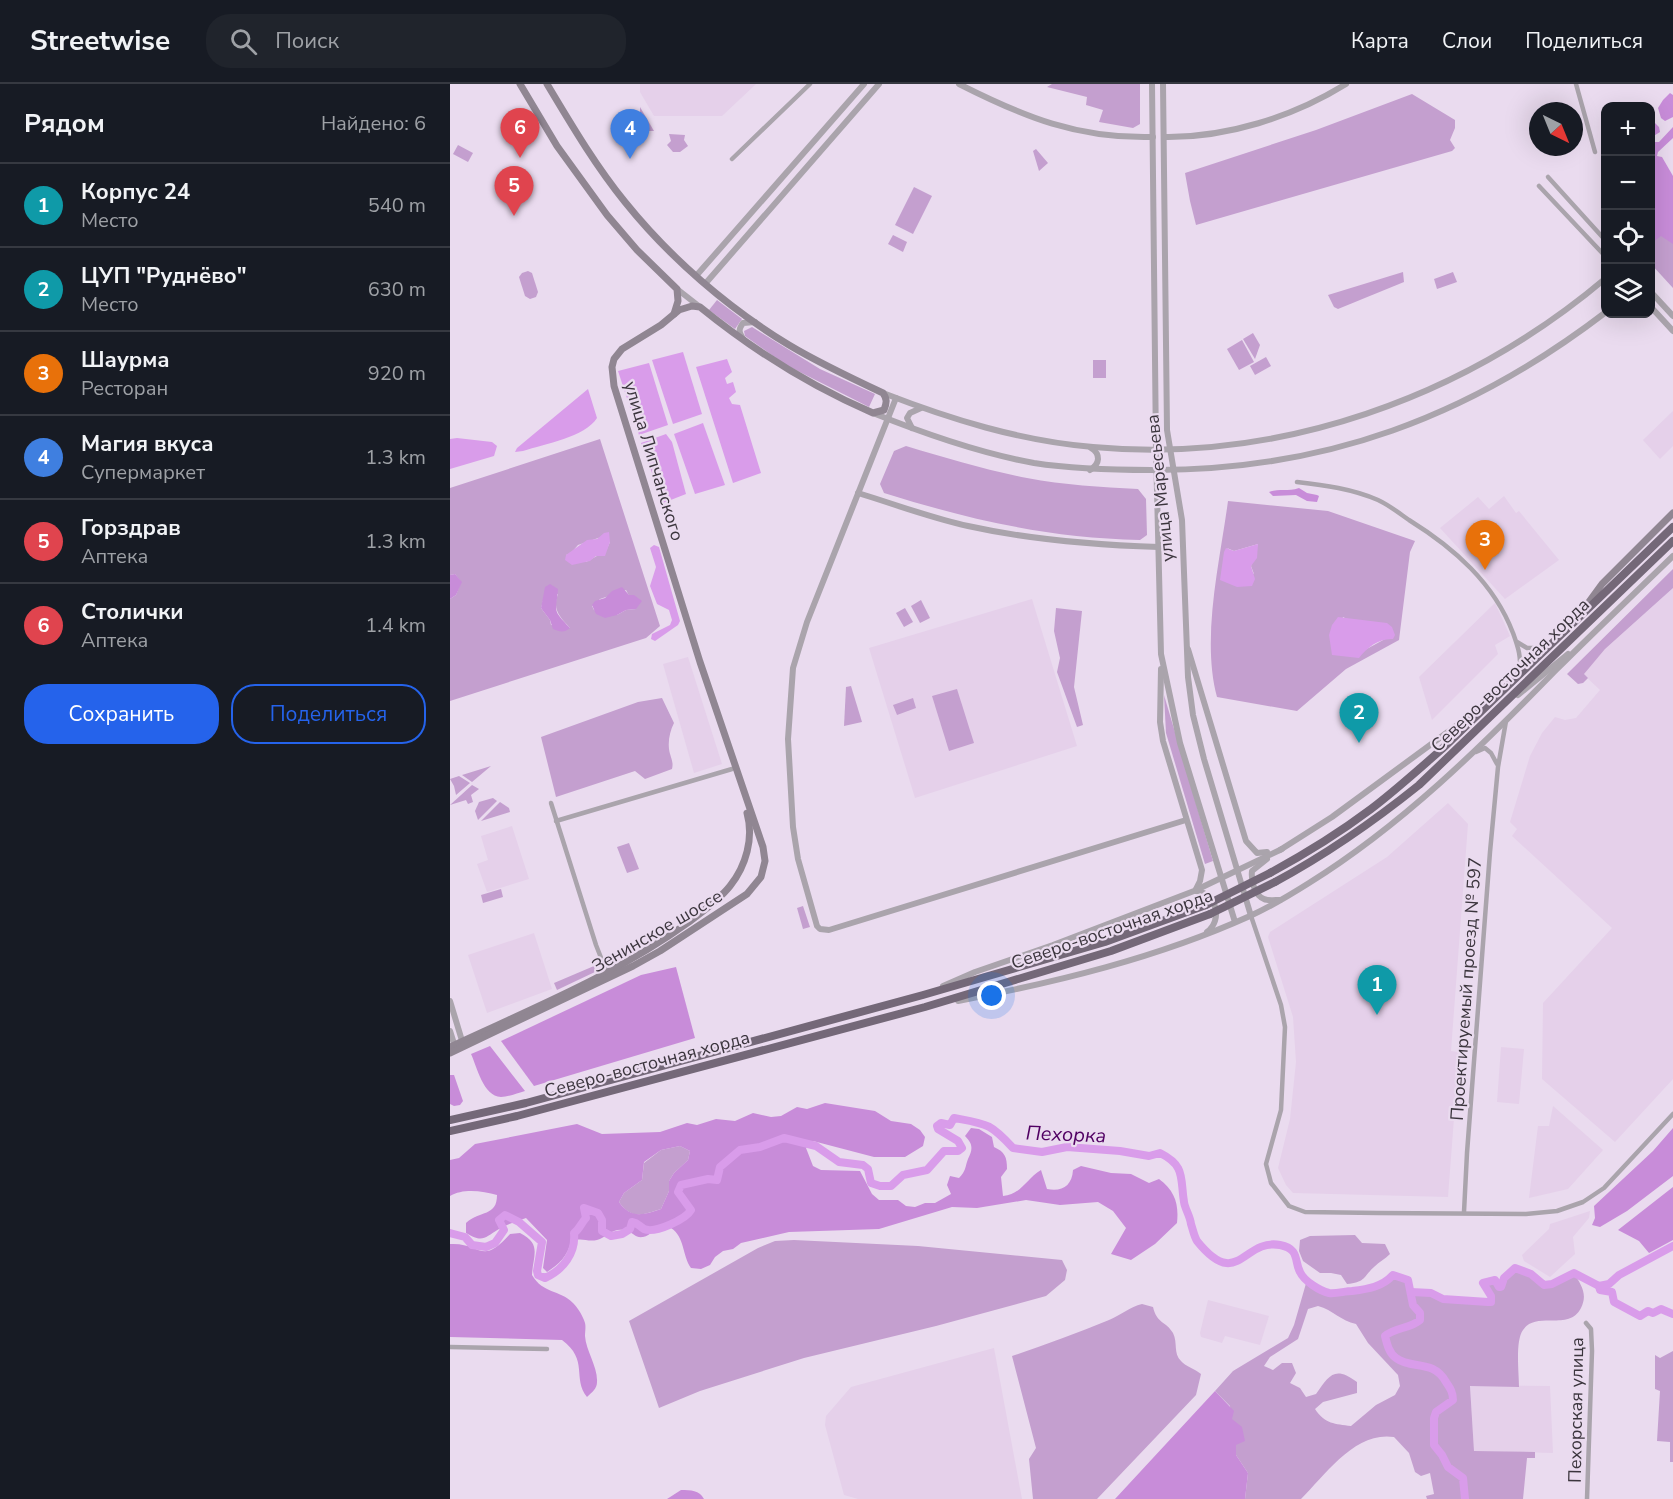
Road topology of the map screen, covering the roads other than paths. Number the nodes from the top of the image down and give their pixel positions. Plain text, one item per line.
1 (520, 84) edge
2 (547, 84) edge
3 (810, 84) edge
4 (864, 84) edge
5 (879, 84) edge
6 (959, 84) edge
7 (1152, 84) edge
8 (1163, 84) edge
9 (1346, 84) edge
10 (1576, 84) edge
11 (1152, 137) junction
12 (1164, 137) junction
13 (1594, 152) dead end
14 (732, 159) dead end
15 (1548, 177) dead end
16 (1539, 186) dead end
17 (1601, 237) edge
18 (1601, 253) edge
19 (696, 276) junction
20 (1601, 281) edge
21 (705, 284) junction
22 (677, 289) junction
23 (1655, 296) edge
24 (700, 307) junction
25 (1655, 311) edge
26 (674, 314) junction
27 (1601, 315) edge
28 (1673, 316) edge
29 (755, 322) junction
30 (1673, 331) edge
31 (743, 339) junction
32 (882, 393) junction
33 (896, 398) junction
34 (921, 408) junction
35 (873, 413) junction
36 (887, 419) junction
37 (912, 428) junction
38 (1089, 447) junction
39 (1169, 449) junction
40 (1156, 450) junction
41 (1089, 470) junction
42 (1157, 470) junction
43 (1172, 470) junction
44 (1297, 482) dead end
45 (858, 493) junction
46 (1673, 513) edge
47 (1673, 527) edge
48 (1673, 541) edge
49 (1159, 547) junction
50 (1673, 556) edge
51 (1576, 620) junction
52 (1592, 634) junction
53 (692, 635) joint
54 (1185, 637) junction
55 (1516, 640) junction
56 (1547, 648) junction
57 (1161, 654) junction
58 (704, 674) junction
59 (1518, 676) junction
60 (1502, 691) junction
61 (1489, 718) junction
62 (1506, 721) junction
63 (1471, 754) junction
64 (1498, 767) junction
65 (732, 769) junction
66 (551, 803) dead end
67 (1186, 820) junction
68 (556, 821) junction
69 (1282, 849) junction
70 (1235, 869) junction
71 (1221, 877) junction
72 (1194, 891) junction
73 (1281, 900) junction
74 (1251, 916) junction
75 (1235, 922) junction
76 (1198, 937) junction
77 (607, 973) junction
78 (923, 995) junction
79 (450, 1001) edge
80 (925, 1007) junction
81 (450, 1030) edge
82 (463, 1044) junction
83 (453, 1049) edge
84 (1673, 1114) edge
85 (450, 1120) edge
86 (450, 1131) edge
87 (1464, 1212) junction
88 (1587, 1323) dead end
89 (450, 1347) edge
90 (547, 1349) dead end
91 (1587, 1499) edge

1 - 22 main road
2 - 19 main road
3 - 14 street
4 - 19 street
5 - 21 street
6 - 11 street
7 - 11 street, улица Маресьева
8 - 12 street, улица Маресьева
9 - 12 street
10 - 13 street
11 - 12 street
11 - 40 street, улица Маресьева
12 - 39 street, улица Маресьева
15 - 17 street
16 - 18 street
19 - 21 main road
20 - 39 street
21 - 29 main road
22 - 24 street
22 - 26 main road
23 - 28 street
24 - 26 main road, улица Липчанского
24 - 31 main road
25 - 30 street
26 - 53 main road, улица Липчанского
27 - 43 street
29 - 31 street
29 - 32 main road
31 - 35 main road
32 - 33 street
32 - 35 main road
33 - 34 street
33 - 36 street
34 - 37 street
34 - 38 street
35 - 36 street
36 - 37 street
36 - 45 street
37 - 41 street
38 - 40 street
38 - 41 street
39 - 40 street
39 - 43 street, улица Маресьева
40 - 42 street, улица Маресьева
41 - 42 street
42 - 43 street
42 - 49 street, улица Маресьева
43 - 54 street, улица Маресьева
44 - 55 street
45 - 49 street
45 - 67 street
46 - 51 main road
47 - 51 highway, Северо-восточная хорда
48 - 61 highway, Северо-восточная хорда
49 - 57 street, улица Маресьева
50 - 52 street
51 - 56 highway, Северо-восточная хорда
52 - 61 street
52 - 62 street
53 - 58 main road, Зенинское шоссе
54 - 69 street
54 - 70 street, улица Маресьева
55 - 56 street
55 - 59 street
56 - 59 highway, Северо-восточная хорда
57 - 67 street
57 - 71 street, улица Маресьева
58 - 65 main road, Зенинское шоссе
58 - 82 main road, Зенинское шоссе
59 - 60 highway, Северо-восточная хорда
60 - 69 street
60 - 78 highway, Северо-восточная хорда, bridge
61 - 80 highway, Северо-восточная хорда, bridge
62 - 63 street
62 - 64 street, Проектируемый проезд № 597
63 - 64 street
63 - 73 street
64 - 87 street, Проектируемый проезд № 597
65 - 68 street
65 - 77 main road, Зенинское шоссе
66 - 68 street
67 - 72 street
68 - 77 street
69 - 70 street
69 - 73 street
70 - 71 street
70 - 74 street, улица Маресьева
71 - 72 street
71 - 75 street, улица Маресьева
72 - 76 street
72 - 78 street
73 - 74 street
74 - 75 street
74 - 87 street
75 - 76 street
76 - 80 street
77 - 82 main road, Зенинское шоссе
78 - 85 highway, Северо-восточная хорда
79 - 82 street
80 - 86 highway, Северо-восточная хорда
81 - 83 street
82 - 83 main road, Зенинское шоссе
84 - 87 street
88 - 91 street, Пехорская улица
89 - 90 street

